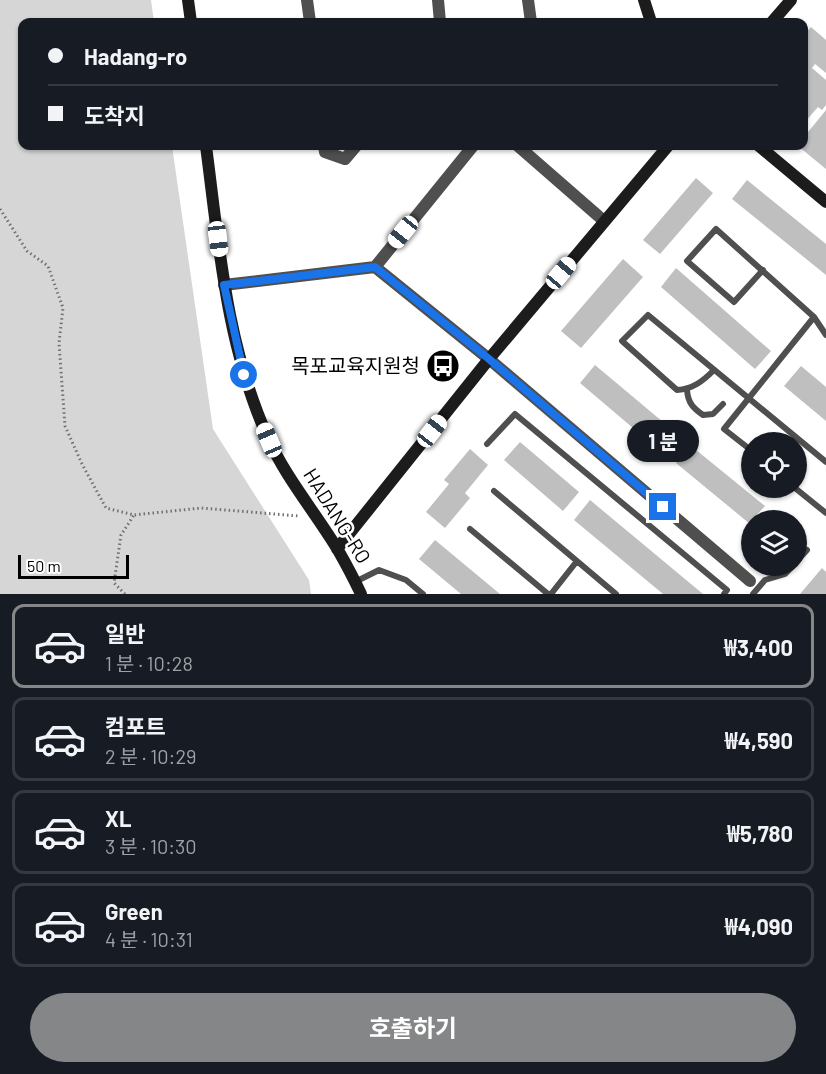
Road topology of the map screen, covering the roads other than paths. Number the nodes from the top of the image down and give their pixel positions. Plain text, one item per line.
1 (188, 0) edge
2 (308, 0) edge
3 (438, 0) edge
4 (528, 0) edge
5 (644, 0) edge
6 (791, 0) edge
7 (190, 18) edge
8 (310, 18) edge
9 (440, 18) edge
10 (530, 18) edge
11 (650, 18) edge
12 (775, 18) edge
13 (207, 150) edge
14 (325, 150) edge
15 (353, 150) edge
16 (470, 150) edge
17 (523, 150) edge
18 (665, 150) edge
19 (764, 150) edge
20 (824, 197) edge
21 (604, 221) junction
22 (375, 267) junction
23 (763, 270) junction
24 (224, 285) junction
25 (814, 317) junction
26 (826, 335) edge
27 (489, 359) junction
28 (714, 370) junction
29 (687, 390) junction
30 (748, 399) junction
31 (723, 405) dead end
32 (741, 442) edge
33 (487, 444) dead end
34 (826, 462) edge
35 (494, 491) dead end
36 (807, 498) edge
37 (826, 513) edge
38 (470, 529) dead end
39 (337, 549) junction
40 (577, 561) junction
41 (778, 576) edge
42 (355, 582) junction
43 (754, 584) junction
44 (361, 594) edge
45 (423, 594) edge
46 (549, 594) edge
47 (616, 594) edge
48 (724, 594) edge
49 (753, 594) edge

1 - 7 street
2 - 8 street
3 - 9 street
4 - 10 street
5 - 11 street
6 - 12 street
13 - 24 street, HADANG-RO
14 - 15 street
16 - 22 street
17 - 21 street
18 - 21 street
19 - 20 street
21 - 27 street
22 - 24 street
22 - 27 street
23 - 23 lane
23 - 25 lane
24 - 39 street, HADANG-RO
25 - 26 lane
25 - 30 lane
27 - 39 street
27 - 43 street
28 - 29 lane
28 - 29 lane
28 - 30 lane
29 - 31 lane
30 - 32 lane
30 - 34 lane
33 - 48 lane
35 - 40 lane
36 - 37 lane
38 - 46 lane
39 - 42 street, HADANG-RO
40 - 46 lane
40 - 47 lane
41 - 43 lane
42 - 44 street, HADANG-RO
42 - 45 lane
43 - 49 lane

